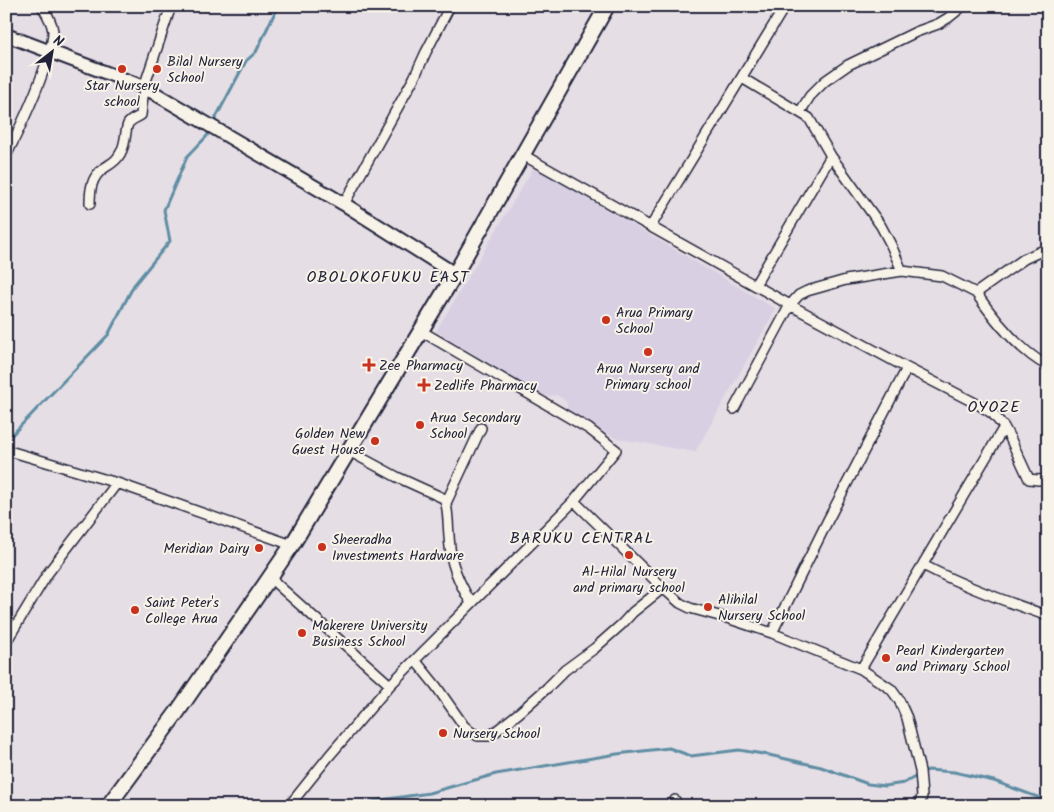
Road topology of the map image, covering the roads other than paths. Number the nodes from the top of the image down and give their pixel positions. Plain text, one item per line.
1 (42, 6) edge
2 (172, 6) edge
3 (450, 6) edge
4 (607, 6) edge
5 (785, 6) edge
6 (963, 6) edge
7 (6, 35) edge
8 (50, 52) junction
9 (742, 78) junction
10 (144, 87) junction
11 (800, 112) junction
12 (523, 155) junction
13 (6, 156) edge
14 (832, 156) junction
15 (90, 204) dead end
16 (344, 204) junction
17 (651, 226) junction
18 (1048, 248) edge
19 (902, 271) junction
20 (455, 274) junction
21 (755, 285) junction
22 (976, 293) junction
23 (790, 305) junction
24 (422, 331) junction
25 (1048, 366) edge
26 (907, 368) junction
27 (734, 409) dead end
28 (1004, 427) junction
29 (481, 428) dead end
30 (7, 450) edge
31 (349, 451) junction
32 (1048, 479) edge
33 (117, 483) junction
34 (574, 501) junction
35 (446, 503) junction
36 (292, 545) junction
37 (923, 565) junction
38 (270, 578) junction
39 (663, 588) junction
40 (471, 604) junction
41 (1048, 616) edge
42 (772, 633) junction
43 (6, 642) edge
44 (415, 660) junction
45 (861, 669) junction
46 (390, 685) junction
47 (108, 806) edge
48 (289, 806) edge
49 (919, 806) edge

1 - 8 street
2 - 10 street
3 - 16 street
4 - 12 main road
5 - 9 street
6 - 11 street
7 - 8 street
8 - 10 street
8 - 13 street
9 - 11 street
9 - 17 street
10 - 15 street
10 - 16 street
11 - 14 street
12 - 17 street
12 - 20 main road
14 - 19 street
14 - 21 street
16 - 20 street
17 - 21 street
18 - 22 street
19 - 22 street
19 - 23 street
20 - 24 main road
21 - 23 street
22 - 25 street
23 - 26 street
23 - 27 street
24 - 31 main road
24 - 34 street
26 - 28 street
26 - 42 street
28 - 32 street
28 - 37 street
29 - 35 street
30 - 33 street
31 - 35 street
31 - 36 main road
33 - 36 street
33 - 43 street
34 - 39 street
34 - 40 street
35 - 40 street
36 - 38 main road
37 - 41 street
37 - 45 street
38 - 46 street
38 - 47 main road
39 - 42 street
39 - 44 street
40 - 44 street
42 - 45 street
44 - 46 street
45 - 49 street
46 - 48 street

